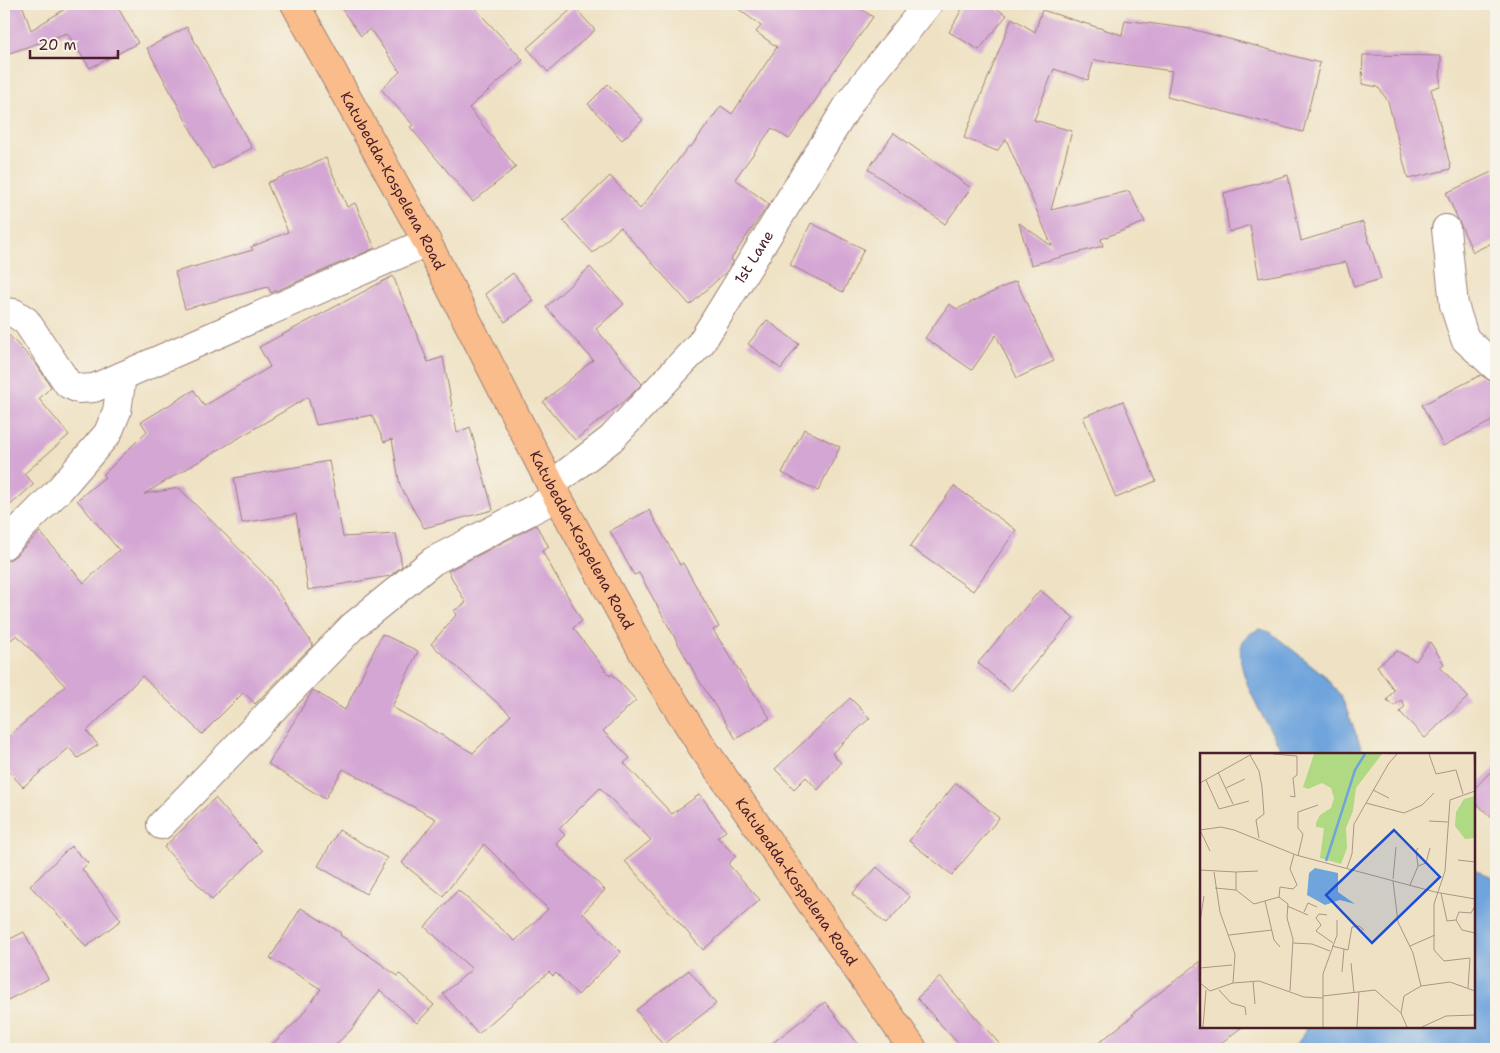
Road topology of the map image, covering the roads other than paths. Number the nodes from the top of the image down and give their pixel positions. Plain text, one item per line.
1 (295, 4) edge
2 (928, 4) edge
3 (1446, 229) dead end
4 (427, 242) junction
5 (4, 312) edge
6 (1496, 367) edge
7 (122, 376) junction
8 (554, 491) junction
9 (4, 545) edge
10 (161, 825) dead end
11 (913, 1049) edge

1 - 4 main road, Katubedda-Kospelena Road
2 - 8 street, 1st Lane
3 - 6 street
4 - 7 street
4 - 8 main road, Katubedda-Kospelena Road
5 - 7 street
7 - 9 street
8 - 10 street, 1st Lane
8 - 11 main road, Katubedda-Kospelena Road

